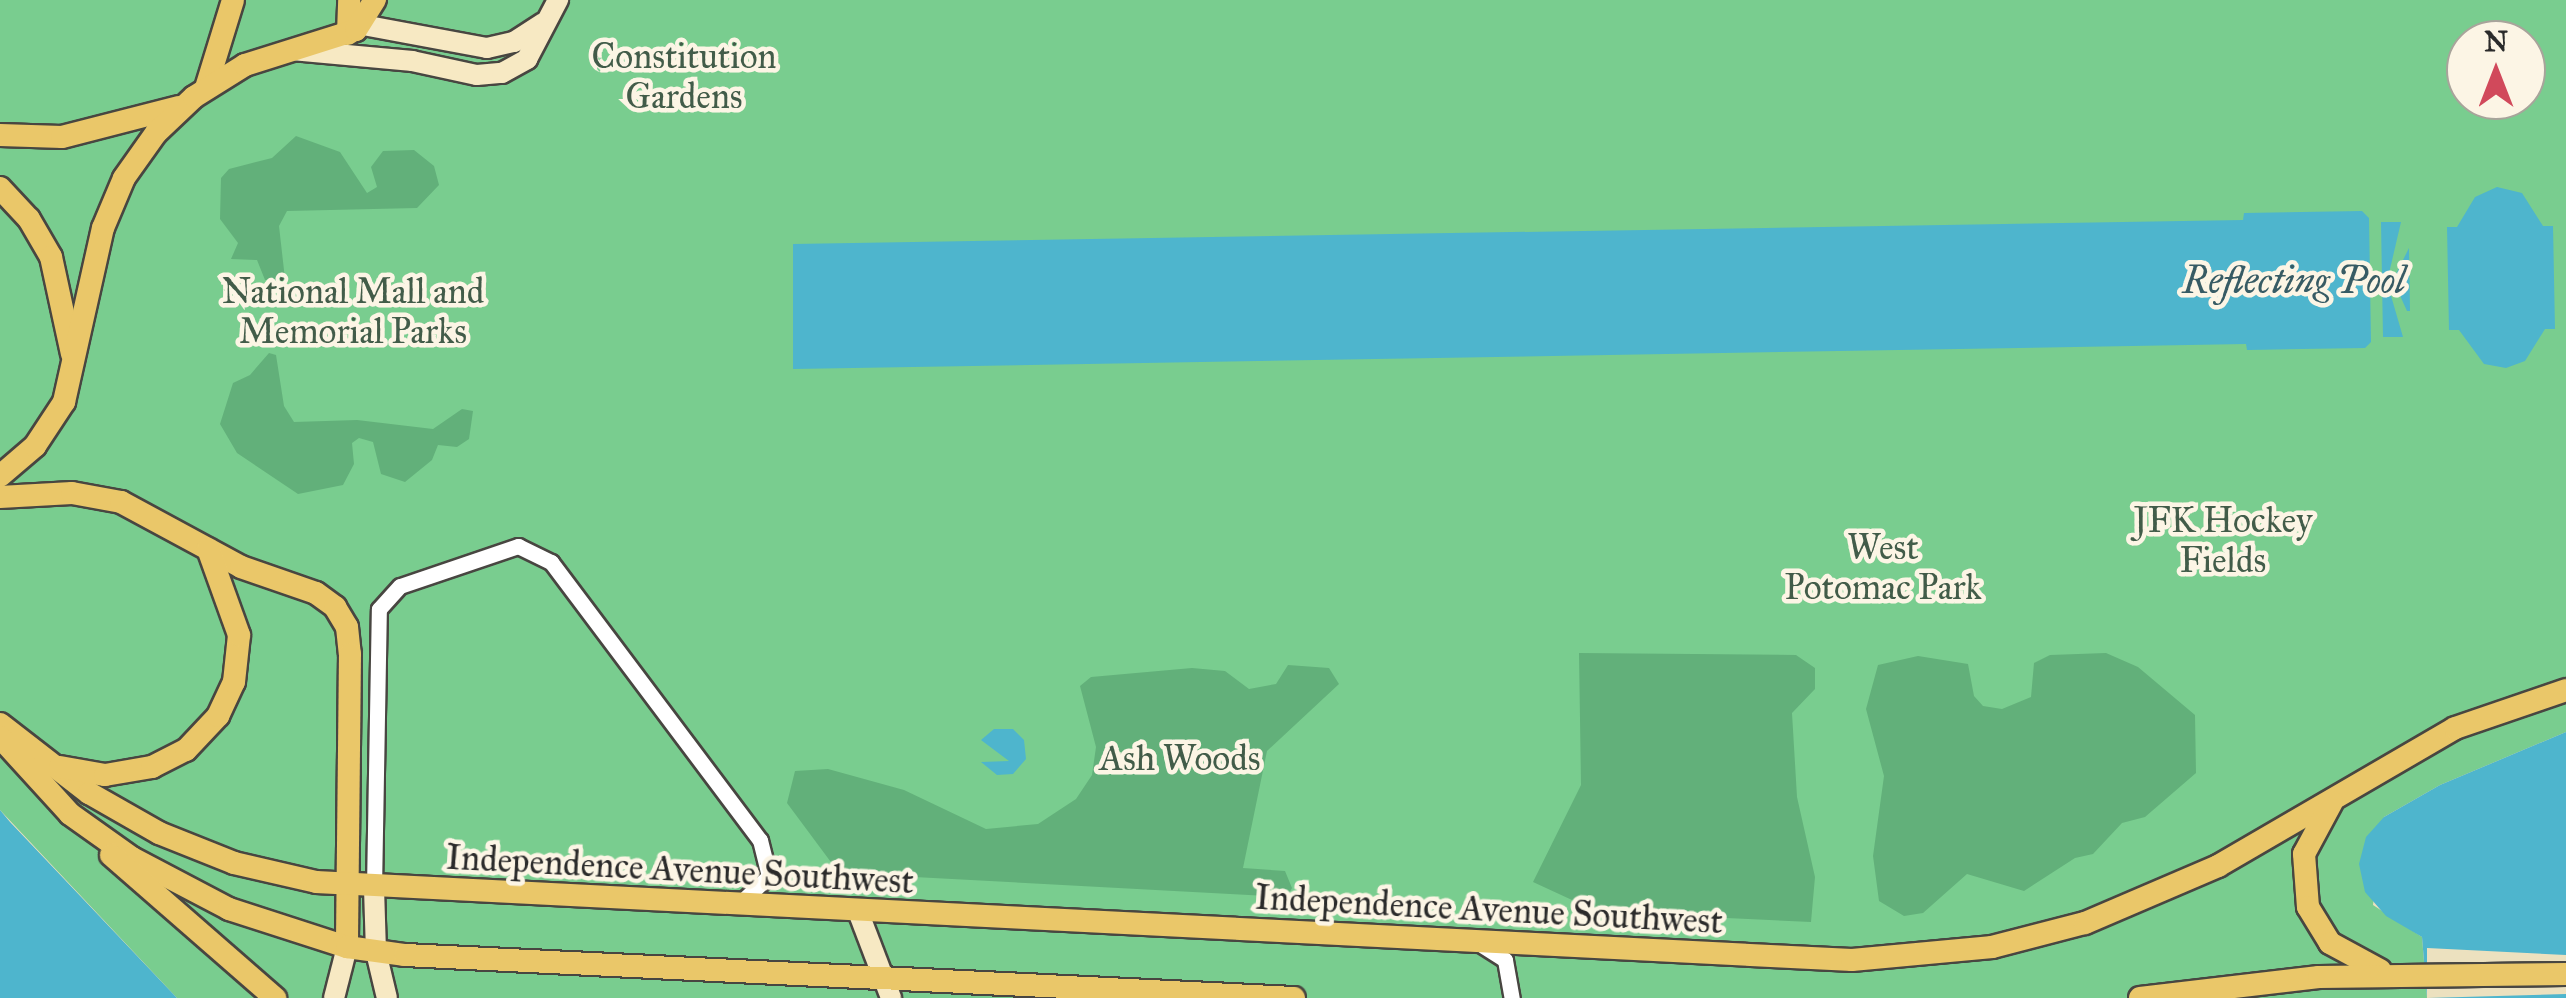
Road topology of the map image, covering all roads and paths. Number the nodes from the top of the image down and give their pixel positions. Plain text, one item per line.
1 (233, 0) edge
2 (349, 0) edge
3 (375, 0) edge
4 (558, 0) edge
5 (544, 22) junction
6 (356, 29) junction
7 (288, 49) junction
8 (206, 88) junction
9 (183, 106) junction
10 (0, 135) edge
11 (0, 188) edge
12 (75, 372) junction
13 (0, 476) edge
14 (0, 497) edge
15 (208, 548) junction
16 (2559, 689) edge
17 (0, 724) edge
18 (0, 737) edge
19 (54, 766) junction
20 (2342, 792) junction
21 (70, 814) junction
22 (350, 886) junction
23 (374, 888) junction
24 (732, 908) junction
25 (858, 914) junction
26 (347, 946) junction
27 (1482, 946) junction
28 (376, 952) junction
29 (2393, 974) junction
30 (2566, 974) edge
31 (888, 988) edge
32 (275, 998) edge
33 (334, 998) edge
34 (387, 998) edge
35 (1294, 998) edge
36 (1512, 998) edge
37 (2140, 998) edge

1 - 8 main road
2 - 6 main road
3 - 6 main road
4 - 5 street
5 - 6 street
5 - 7 street
6 - 7 main road
7 - 8 main road
8 - 9 main road
9 - 10 main road
9 - 12 main road
11 - 12 main road
12 - 13 main road
14 - 15 main road
15 - 19 main road
15 - 22 main road
16 - 20 main road, Independence Avenue Southwest
17 - 19 main road, Independence Avenue Southwest
18 - 21 main road
19 - 22 main road, Independence Avenue Southwest
20 - 27 main road, Independence Avenue Southwest
20 - 29 main road
21 - 26 main road
21 - 32 main road
22 - 23 main road, Independence Avenue Southwest
22 - 26 main road
23 - 24 main road, Independence Avenue Southwest
23 - 24 street
23 - 28 street
24 - 25 main road, Independence Avenue Southwest
25 - 27 main road, Independence Avenue Southwest
25 - 31 street
26 - 28 main road
26 - 33 street
27 - 36 street
28 - 31 main road
28 - 34 street
29 - 30 main road
29 - 37 main road
31 - 35 main road

